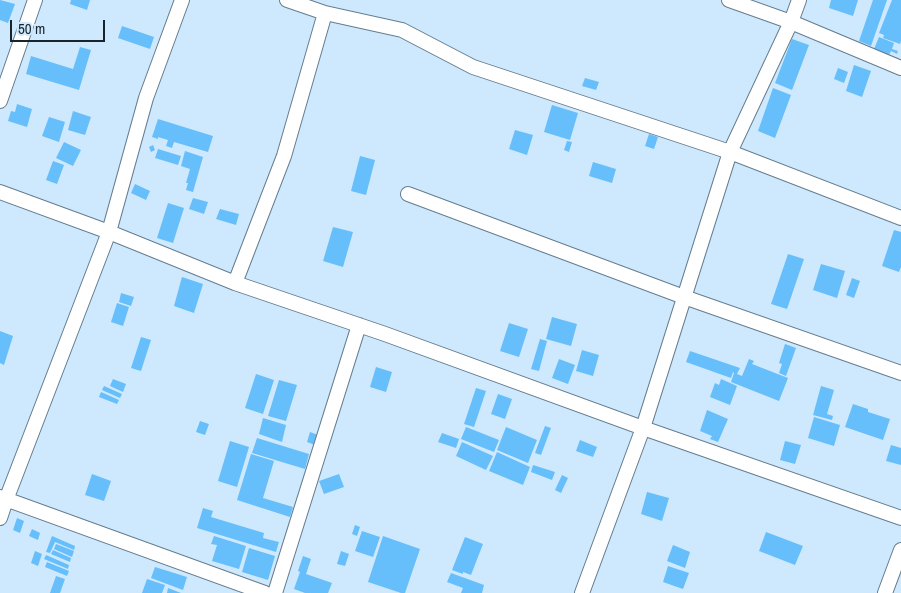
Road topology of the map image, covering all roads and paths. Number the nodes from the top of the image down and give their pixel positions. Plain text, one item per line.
1 (35, 0) edge
2 (182, 0) edge
3 (287, 0) edge
4 (730, 0) edge
5 (799, 0) edge
6 (326, 13) junction
7 (791, 22) junction
8 (901, 68) edge
9 (0, 100) edge
10 (730, 152) junction
11 (0, 192) edge
12 (408, 194) dead end
13 (901, 218) edge
14 (109, 232) junction
15 (235, 283) junction
16 (684, 297) junction
17 (359, 325) junction
18 (901, 373) edge
19 (643, 428) junction
20 (3, 498) edge
21 (0, 518) edge
22 (901, 518) edge
23 (901, 550) edge
24 (265, 593) edge
25 (275, 593) edge
26 (582, 593) edge
27 (885, 593) edge

1 - 9 street
2 - 14 street
3 - 6 street
4 - 7 street
5 - 7 street
6 - 10 street
6 - 15 street
7 - 8 street
7 - 10 street
10 - 13 street
10 - 16 street
11 - 14 street
12 - 16 street
14 - 15 street
14 - 20 street
15 - 17 street
16 - 18 street
16 - 19 street
17 - 19 street
17 - 25 street
19 - 22 street
19 - 26 street
20 - 21 street
20 - 24 street
23 - 27 street

